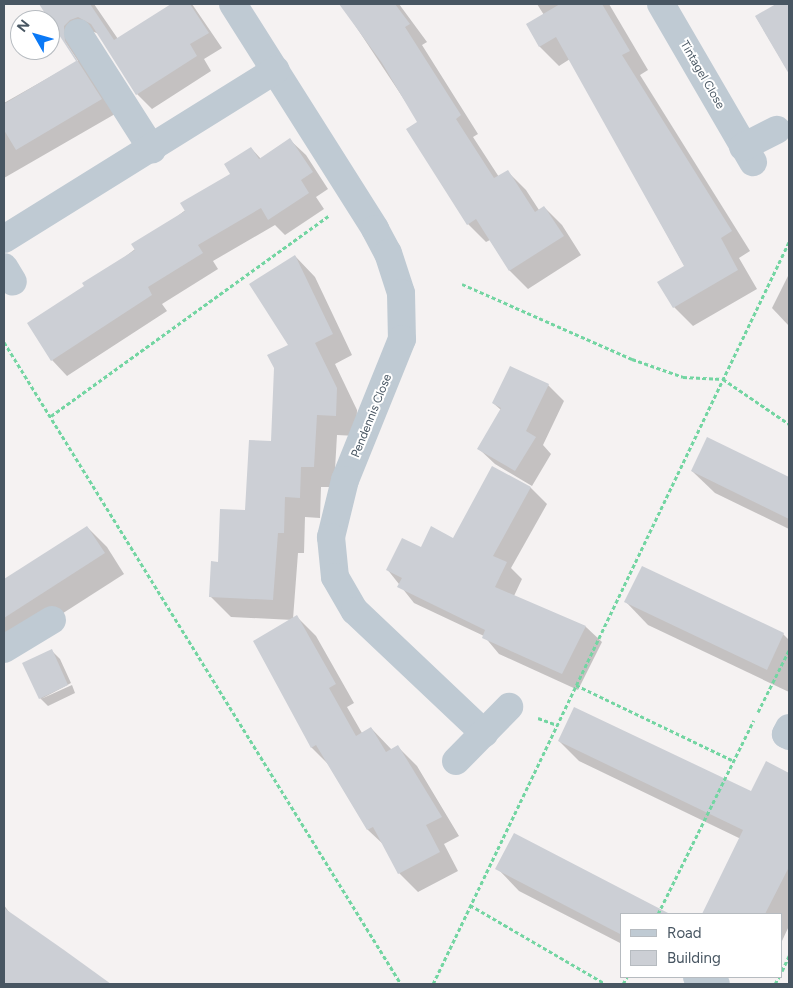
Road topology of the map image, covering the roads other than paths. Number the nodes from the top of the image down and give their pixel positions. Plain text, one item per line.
1 (233, 4) edge
2 (661, 4) edge
3 (78, 33) dead end
4 (276, 70) junction
5 (777, 130) dead end
6 (152, 149) junction
7 (4, 239) edge
8 (52, 620) dead end
9 (4, 649) edge
10 (509, 707) dead end
11 (789, 728) edge
12 (484, 733) junction
13 (789, 736) edge
14 (456, 761) dead end
15 (700, 978) edge
16 (716, 984) edge

1 - 4 street, Pendennis Close
2 - 5 street, Tintagel Close
3 - 6 street
4 - 6 street
4 - 12 street, Pendennis Close
6 - 7 street
8 - 9 street
10 - 12 street
11 - 13 street
12 - 14 street
15 - 16 street

